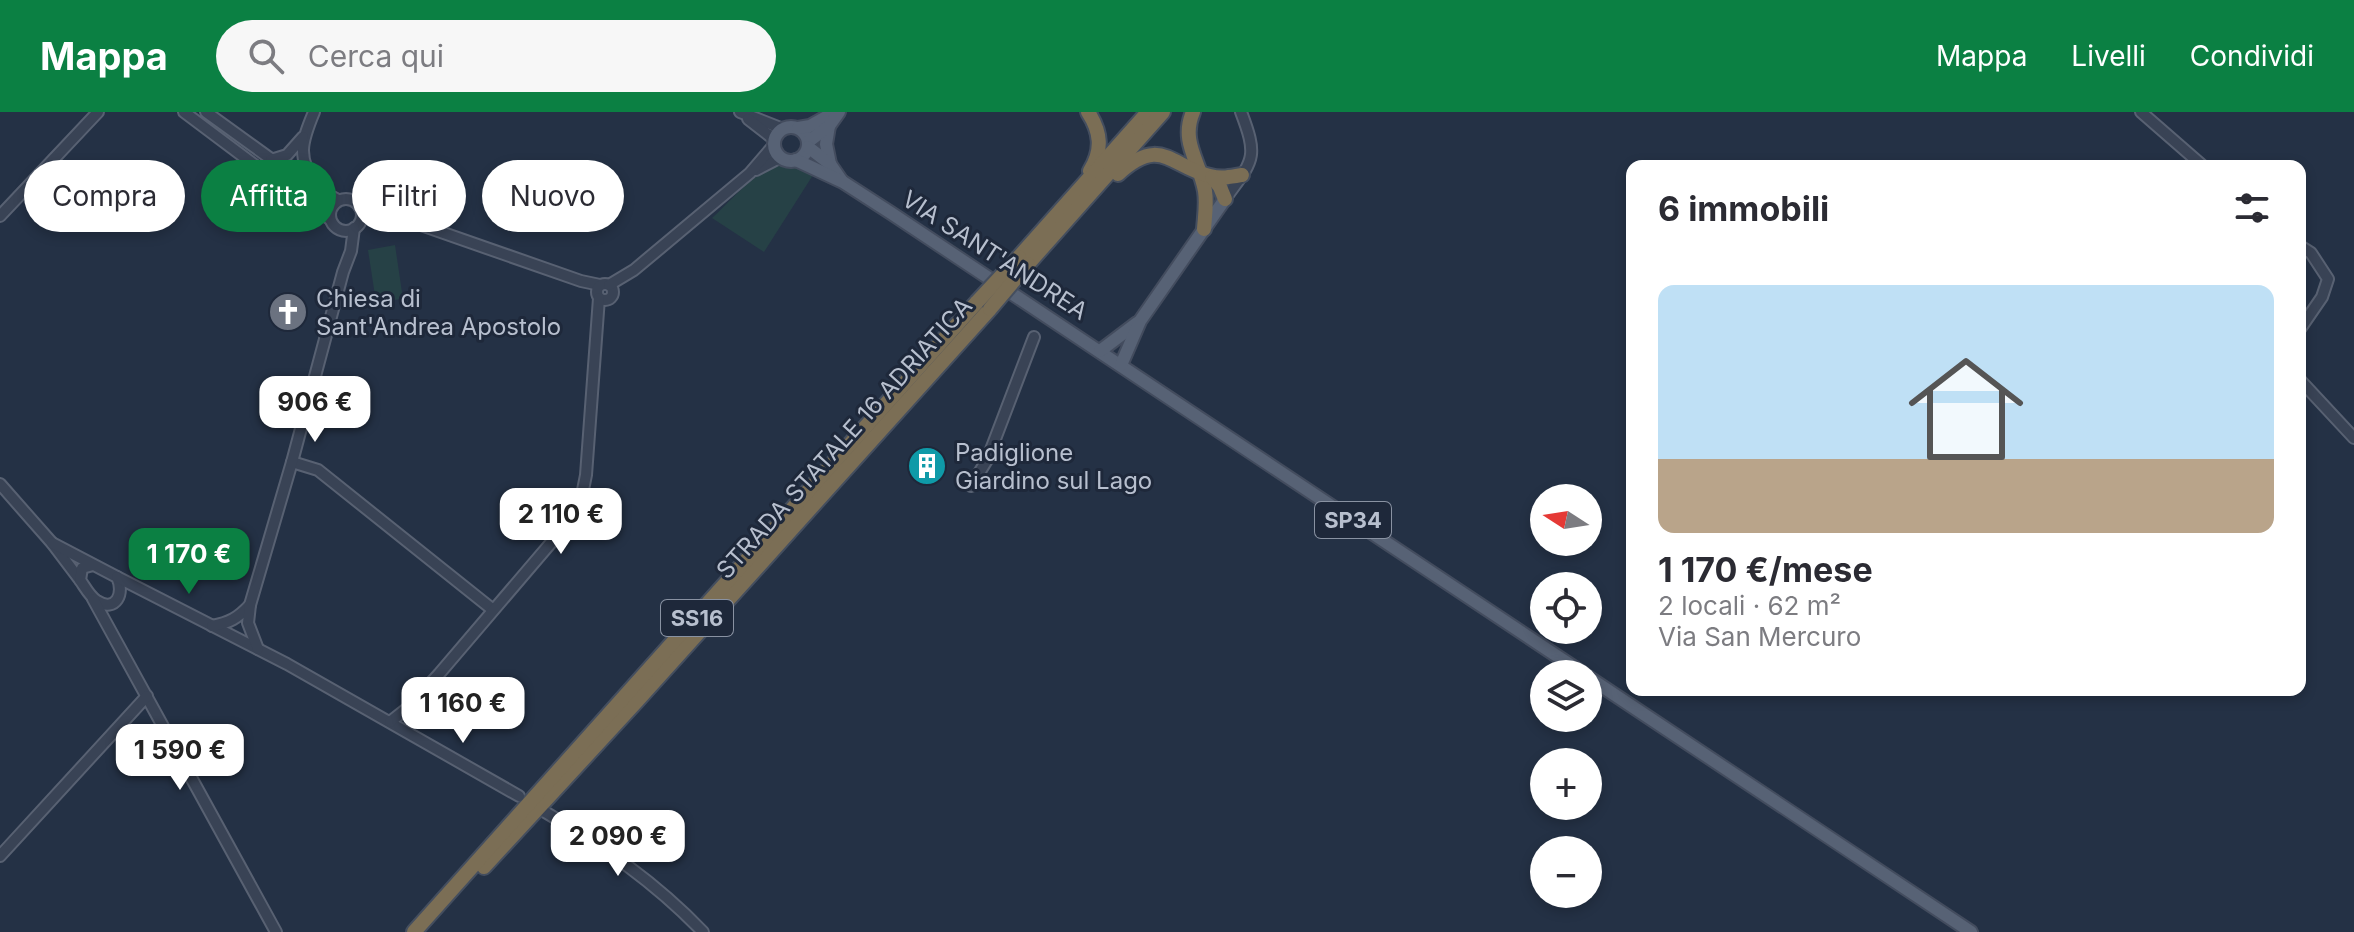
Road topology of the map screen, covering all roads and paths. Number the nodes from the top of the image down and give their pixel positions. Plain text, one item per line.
1 (98, 112) edge
2 (184, 112) edge
3 (206, 112) edge
4 (314, 112) edge
5 (740, 112) edge
6 (837, 112) edge
7 (1088, 112) edge
8 (1148, 112) edge
9 (1163, 112) edge
10 (1193, 112) edge
11 (1241, 112) edge
12 (2141, 112) edge
13 (829, 126) junction
14 (798, 128) junction
15 (783, 129) junction
16 (760, 130) junction
17 (305, 136) junction
18 (775, 142) junction
19 (808, 145) junction
20 (781, 157) junction
21 (248, 160) edge
22 (271, 160) joint
23 (303, 160) edge
24 (796, 160) junction
25 (2196, 160) edge
26 (759, 161) junction
27 (830, 164) junction
28 (750, 173) junction
29 (1242, 175) junction
30 (1205, 179) junction
31 (843, 182) junction
32 (1225, 199) junction
33 (338, 200) joint
34 (352, 201) edge
35 (336, 202) edge
36 (1070, 209) junction
37 (0, 216) edge
38 (336, 226) edge
39 (352, 226) edge
40 (1204, 229) junction
41 (340, 230) junction
42 (355, 232) edge
43 (439, 232) edge
44 (2306, 250) edge
45 (343, 272) junction
46 (604, 293) junction
47 (984, 305) junction
48 (2306, 320) edge
49 (1140, 321) junction
50 (1034, 337) dead end
51 (1100, 351) junction
52 (1121, 365) junction
53 (2306, 386) edge
54 (2354, 438) edge
55 (292, 462) junction
56 (0, 484) edge
57 (971, 486) dead end
58 (52, 543) junction
59 (93, 565) junction
60 (117, 577) junction
61 (80, 580) junction
62 (150, 596) junction
63 (93, 599) junction
64 (116, 601) junction
65 (492, 609) junction
66 (244, 620) junction
67 (212, 626) junction
68 (114, 636) junction
69 (234, 637) junction
70 (258, 649) junction
71 (1564, 660) edge
72 (1602, 686) edge
73 (147, 696) junction
74 (390, 722) junction
75 (519, 796) dead end
76 (545, 812) dead end
77 (0, 856) edge
78 (276, 932) edge
79 (414, 932) edge
80 (424, 932) edge
81 (703, 932) edge
82 (1971, 932) edge

1 - 37 street
2 - 21 street
3 - 22 street
4 - 17 street
5 - 15 street
5 - 16 street
6 - 13 main road
6 - 14 main road
7 - 36 highway
8 - 36 highway, STRADA STATALE 16 ADRIATICA / SS16
9 - 36 highway, STRADA STATALE 16 ADRIATICA / SS16
10 - 30 highway
11 - 29 street
12 - 25 street
13 - 19 main road
13 - 27 main road
14 - 15 main road
14 - 19 main road, VIA SANT'ANDREA
15 - 18 main road
16 - 18 street
16 - 26 street
17 - 22 street
17 - 23 street
18 - 20 main road
18 - 26 street
19 - 24 main road
19 - 27 main road, VIA SANT'ANDREA
20 - 24 main road, VIA SANT'ANDREA
20 - 28 street
24 - 31 main road, VIA SANT'ANDREA
26 - 28 street
27 - 31 main road, VIA SANT'ANDREA
28 - 46 street
29 - 30 highway
29 - 32 street
30 - 32 highway
30 - 36 highway
30 - 40 highway
31 - 51 main road, VIA SANT'ANDREA
32 - 40 main road
33 - 34 street
33 - 35 street
36 - 47 highway, STRADA STATALE 16 ADRIATICA / SS16, bridge
38 - 41 street
39 - 41 street
40 - 49 main road
41 - 45 street
42 - 45 street
43 - 46 street
44 - 48 street
45 - 55 street
46 - 65 street
47 - 79 highway, STRADA STATALE 16 ADRIATICA / SS16
47 - 80 highway, STRADA STATALE 16 ADRIATICA / SS16
49 - 51 main road
49 - 52 main road
50 - 57 street
51 - 52 main road, VIA SANT'ANDREA
52 - 71 main road, SP34
53 - 54 street
55 - 65 street
55 - 66 street
56 - 58 street
58 - 59 street
58 - 61 street
59 - 60 street
59 - 61 street
60 - 62 street
60 - 64 street
61 - 63 street
62 - 64 street
62 - 67 street
63 - 64 street
63 - 68 street
64 - 68 street
65 - 74 street
66 - 67 street
66 - 69 street
66 - 70 street
67 - 69 street
68 - 73 street
69 - 70 street
70 - 74 street
72 - 82 main road, SP34
73 - 77 street
73 - 78 street
74 - 75 street
76 - 81 street

